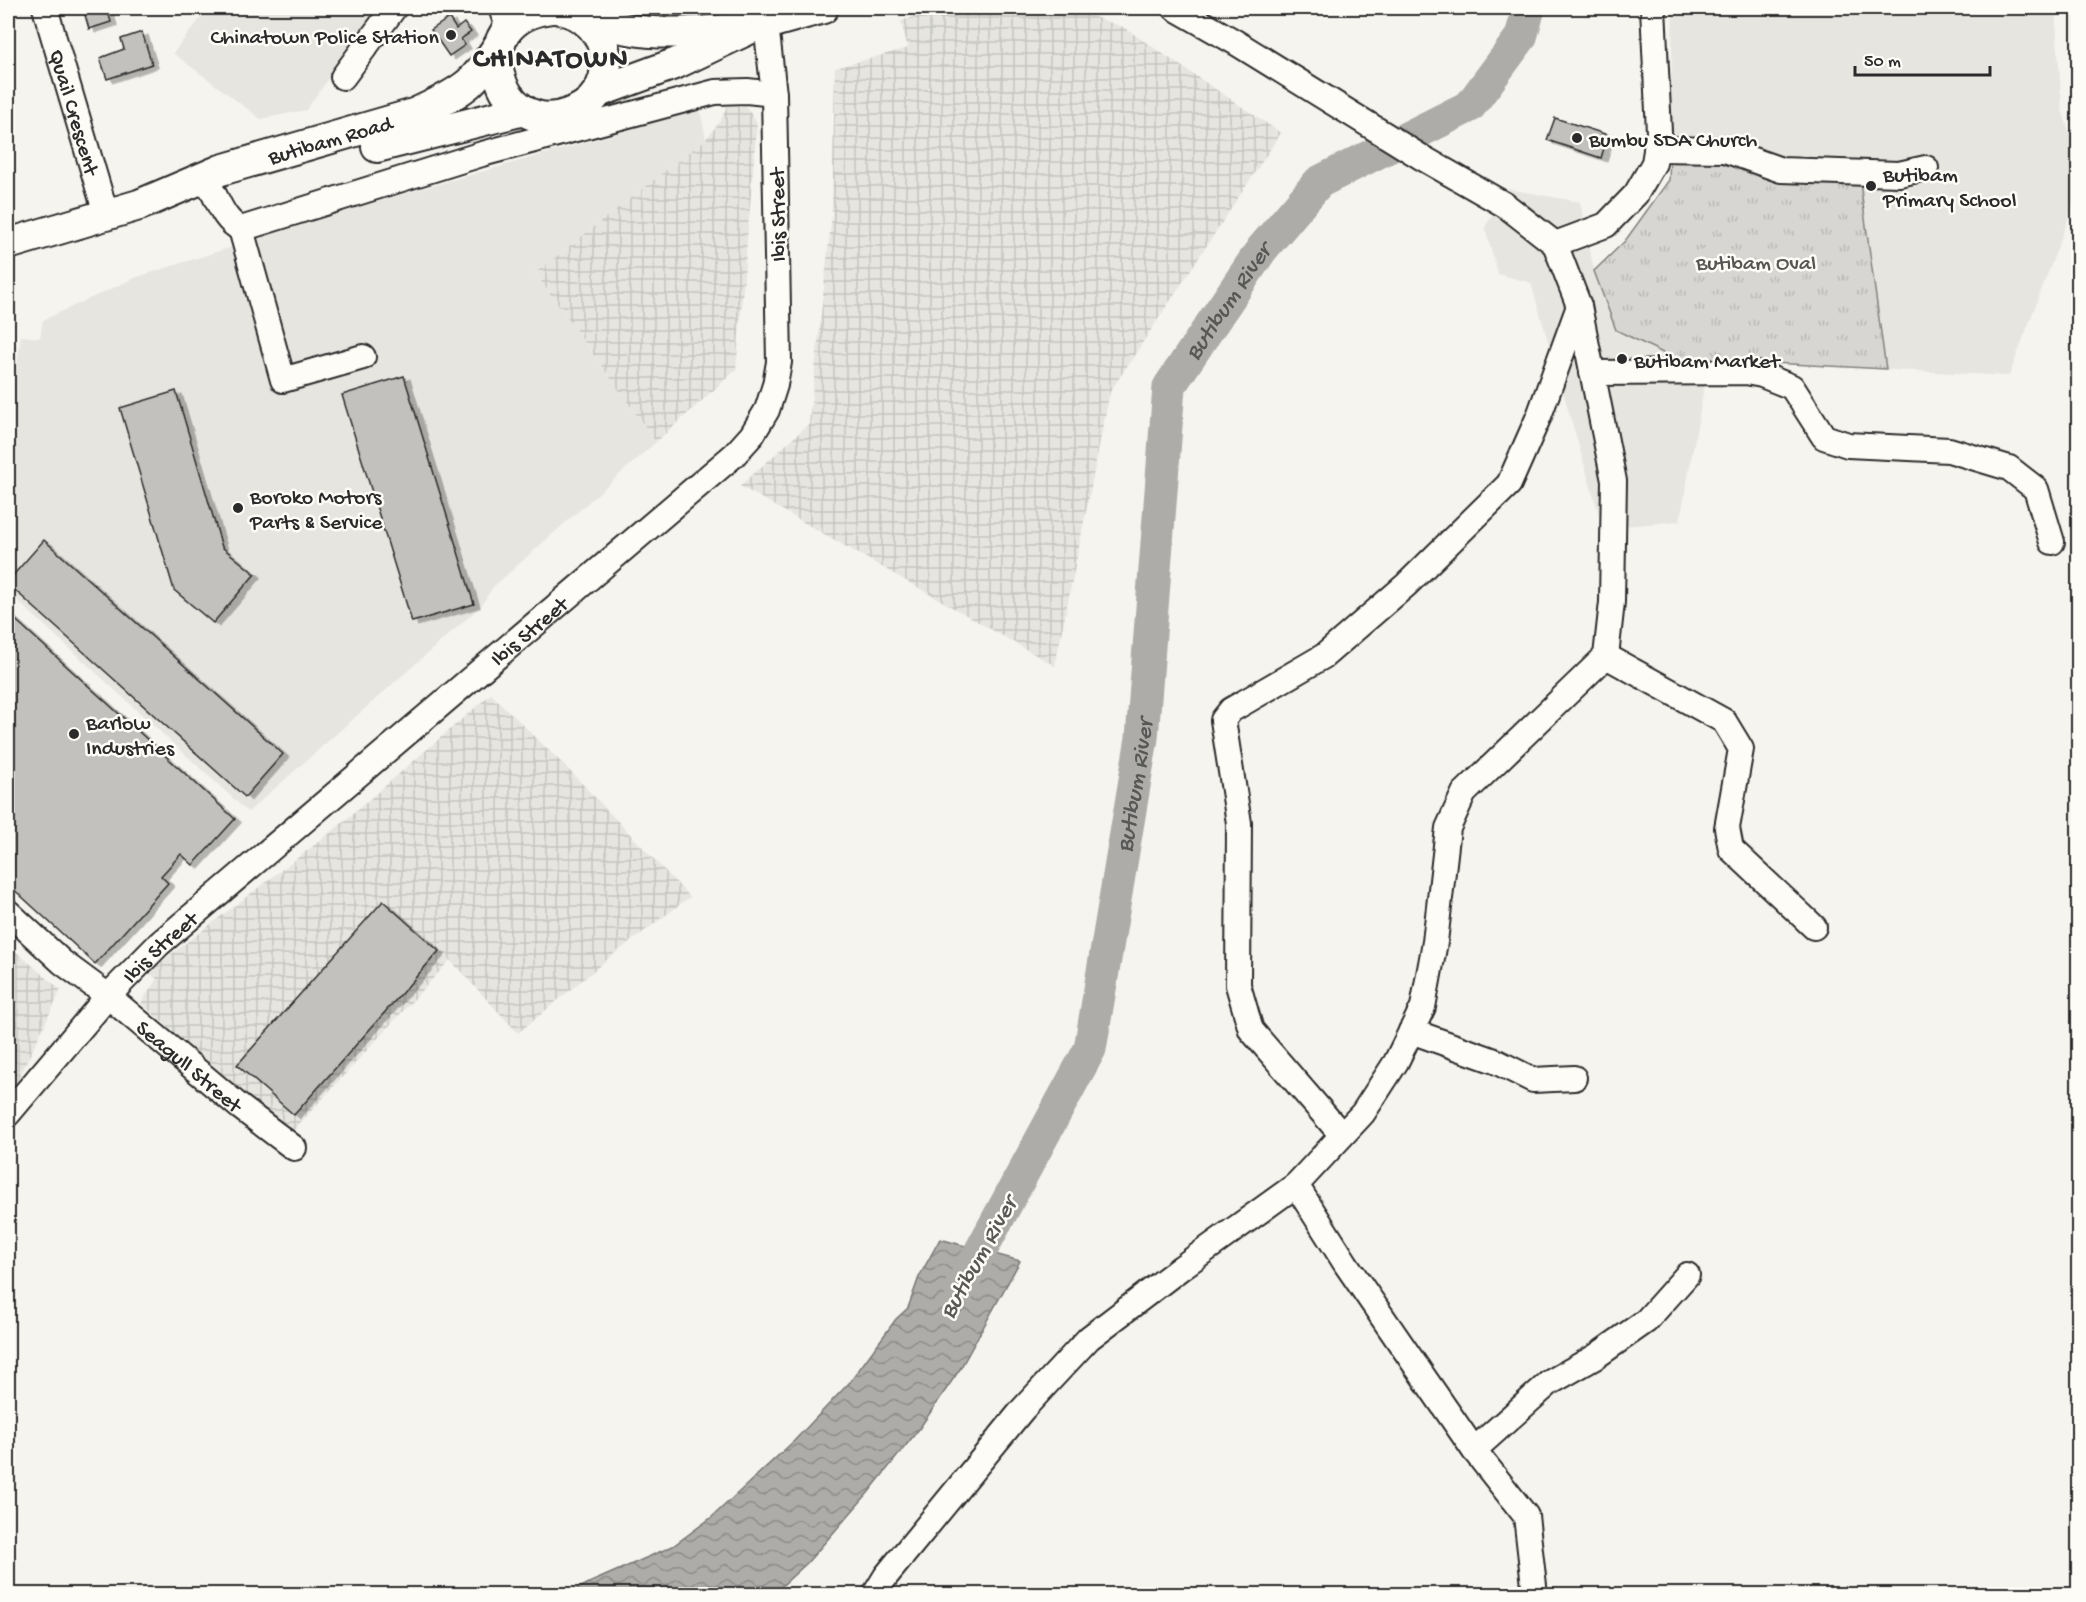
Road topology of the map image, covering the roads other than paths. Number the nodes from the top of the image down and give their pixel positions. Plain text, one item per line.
1 (45, 8) edge
2 (394, 8) edge
3 (819, 8) edge
4 (1175, 8) edge
5 (1653, 8) edge
6 (562, 10) edge
7 (758, 26) junction
8 (503, 27) edge
9 (343, 77) dead end
10 (598, 92) junction
11 (774, 94) junction
12 (524, 110) junction
13 (1656, 149) junction
14 (1926, 168) dead end
15 (213, 192) junction
16 (139, 205) junction
17 (106, 214) junction
18 (241, 229) junction
19 (8, 244) edge
20 (1555, 244) junction
21 (1579, 306) junction
22 (363, 357) dead end
23 (1592, 373) junction
24 (2052, 542) dead end
25 (1606, 656) junction
26 (8, 912) edge
27 (1814, 927) dead end
28 (108, 996) junction
29 (1411, 1031) junction
30 (1574, 1078) dead end
31 (8, 1114) edge
32 (1341, 1134) junction
33 (294, 1148) dead end
34 (1296, 1185) junction
35 (1687, 1275) dead end
36 (1474, 1449) junction
37 (875, 1594) edge
38 (1534, 1594) edge

1 - 17 street, Quail Crescent
2 - 9 street
3 - 7 main road
4 - 20 street
5 - 13 street
6 - 7 main road
6 - 8 main road
6 - 10 main road
7 - 10 main road
7 - 11 street, Ibis Street
8 - 12 main road
8 - 16 main road, Butibam Road
10 - 12 main road
11 - 18 street
11 - 28 street, Ibis Street
12 - 15 main road, Butibam Road
13 - 14 street
13 - 20 street
15 - 16 main road, Butibam Road
15 - 18 street
16 - 17 main road, Butibam Road
17 - 19 main road, Butibam Road
18 - 22 street
20 - 21 street
21 - 23 street
21 - 32 street
23 - 24 street
23 - 25 street
25 - 27 street
25 - 29 street
26 - 28 street, Seagull Street
28 - 31 street, Ibis Street
28 - 33 street, Seagull Street
29 - 30 street
29 - 32 street
32 - 34 street
34 - 36 street
34 - 37 street
35 - 36 street
36 - 38 street

